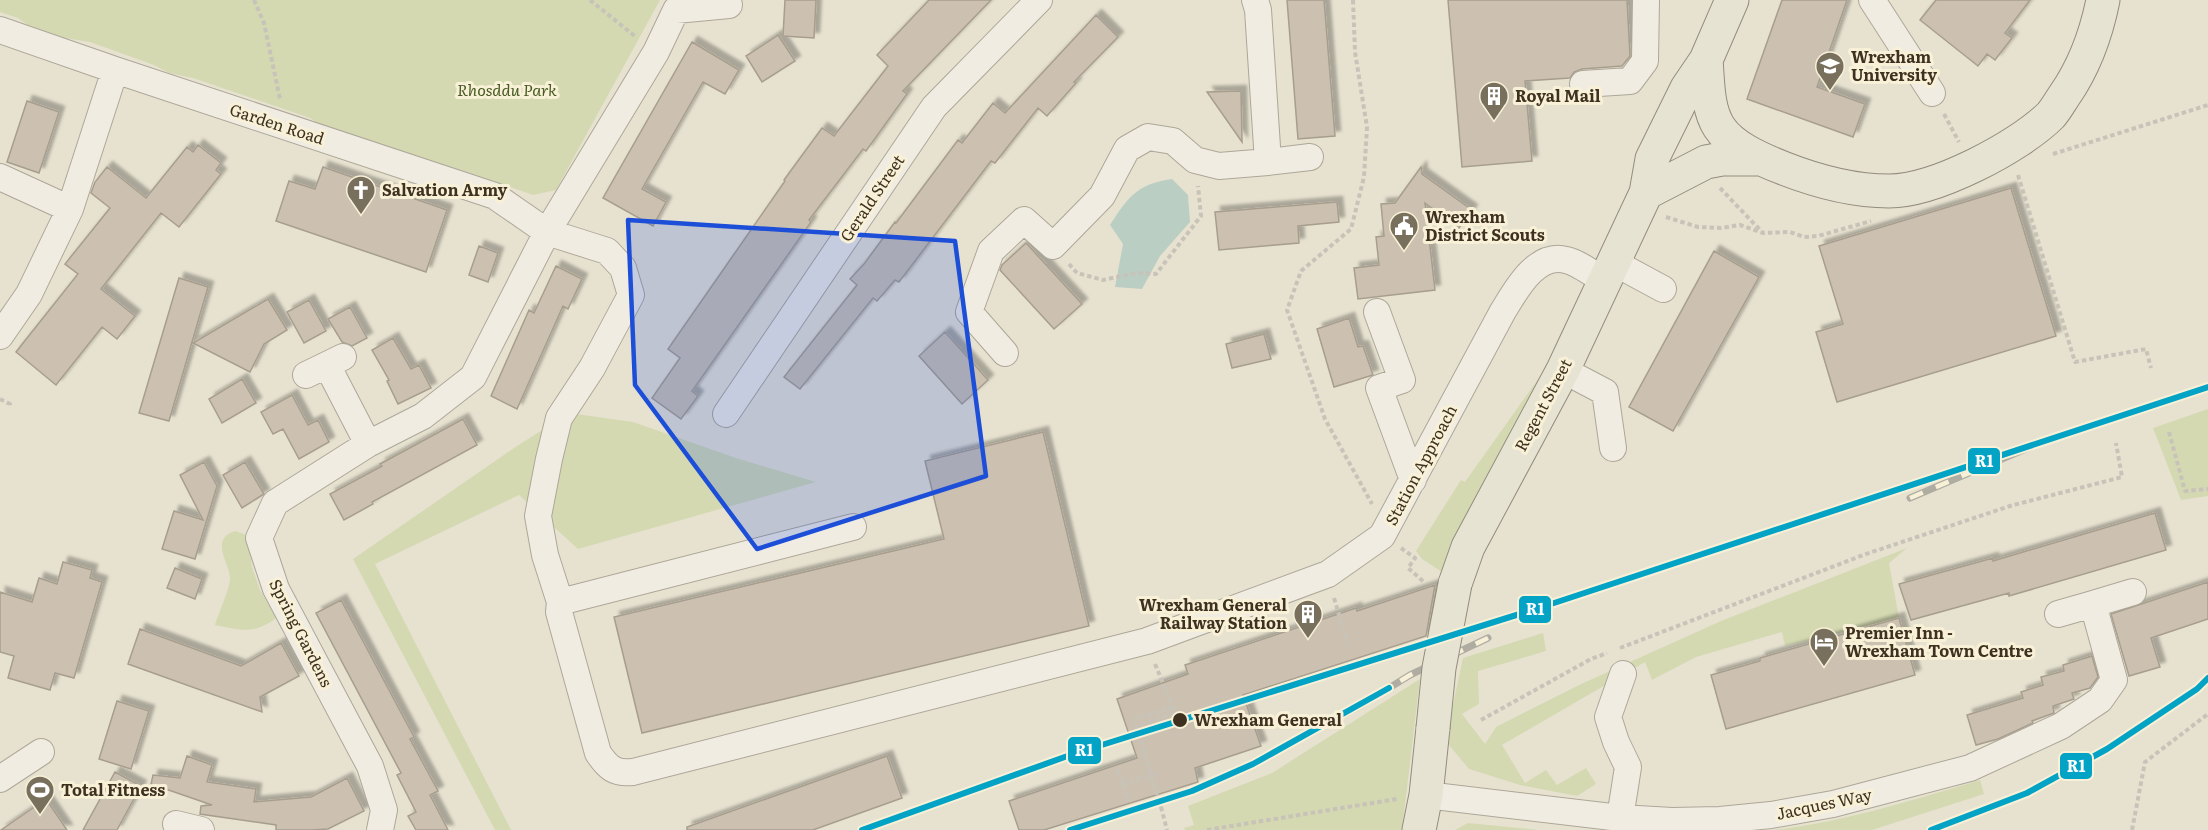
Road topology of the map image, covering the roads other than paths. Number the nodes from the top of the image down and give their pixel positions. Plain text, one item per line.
1 (1039, 0) edge
2 (1255, 0) edge
3 (1646, 0) edge
4 (1872, 0) edge
5 (2103, 0) edge
6 (1727, 2) edge
7 (729, 5) dead end
8 (0, 30) edge
9 (1706, 60) junction
10 (115, 70) junction
11 (1582, 84) dead end
12 (1932, 93) dead end
13 (1310, 157) dead end
14 (1760, 159) junction
15 (1268, 162) junction
16 (0, 177) edge
17 (1655, 205) junction
18 (70, 208) junction
19 (547, 231) junction
20 (1608, 272) junction
21 (1663, 288) dead end
22 (1377, 312) dead end
23 (0, 336) edge
24 (1005, 353) dead end
25 (326, 366) dead end
26 (1563, 370) junction
27 (726, 414) dead end
28 (368, 444) junction
29 (1613, 448) dead end
30 (1413, 480) junction
31 (853, 527) dead end
32 (2133, 592) dead end
33 (560, 602) junction
34 (2093, 604) junction
35 (2058, 614) dead end
36 (1623, 674) dead end
37 (41, 752) dead end
38 (0, 779) edge
39 (1412, 797) junction
40 (1620, 818) junction
41 (176, 824) dead end
42 (1419, 828) edge
43 (201, 830) edge
44 (380, 830) edge

1 - 27 street, Gerald Street
2 - 15 street
3 - 11 street
4 - 12 street
5 - 14 main road
6 - 9 main road, Regent Street
7 - 19 street
8 - 10 street, Garden Road
9 - 14 main road
9 - 17 main road, Regent Street
10 - 18 street
10 - 19 street, Garden Road
13 - 15 street
14 - 17 main road
15 - 24 street
16 - 18 street
17 - 20 main road, Regent Street
18 - 23 street
19 - 28 street, Spring Gardens
19 - 33 street, Garden Road
20 - 21 street, Station Approach
20 - 26 main road, Regent Street
20 - 30 street, Station Approach
22 - 30 street
25 - 28 street
26 - 29 street
26 - 39 main road, Regent Street, bridge
28 - 44 street, Spring Gardens
30 - 33 street, Station Approach
31 - 33 street
32 - 34 street
34 - 35 street
34 - 40 street, Jacques Way
36 - 40 street
37 - 38 street
39 - 40 street, Jacques Way
39 - 42 main road, Regent Street
41 - 43 street

